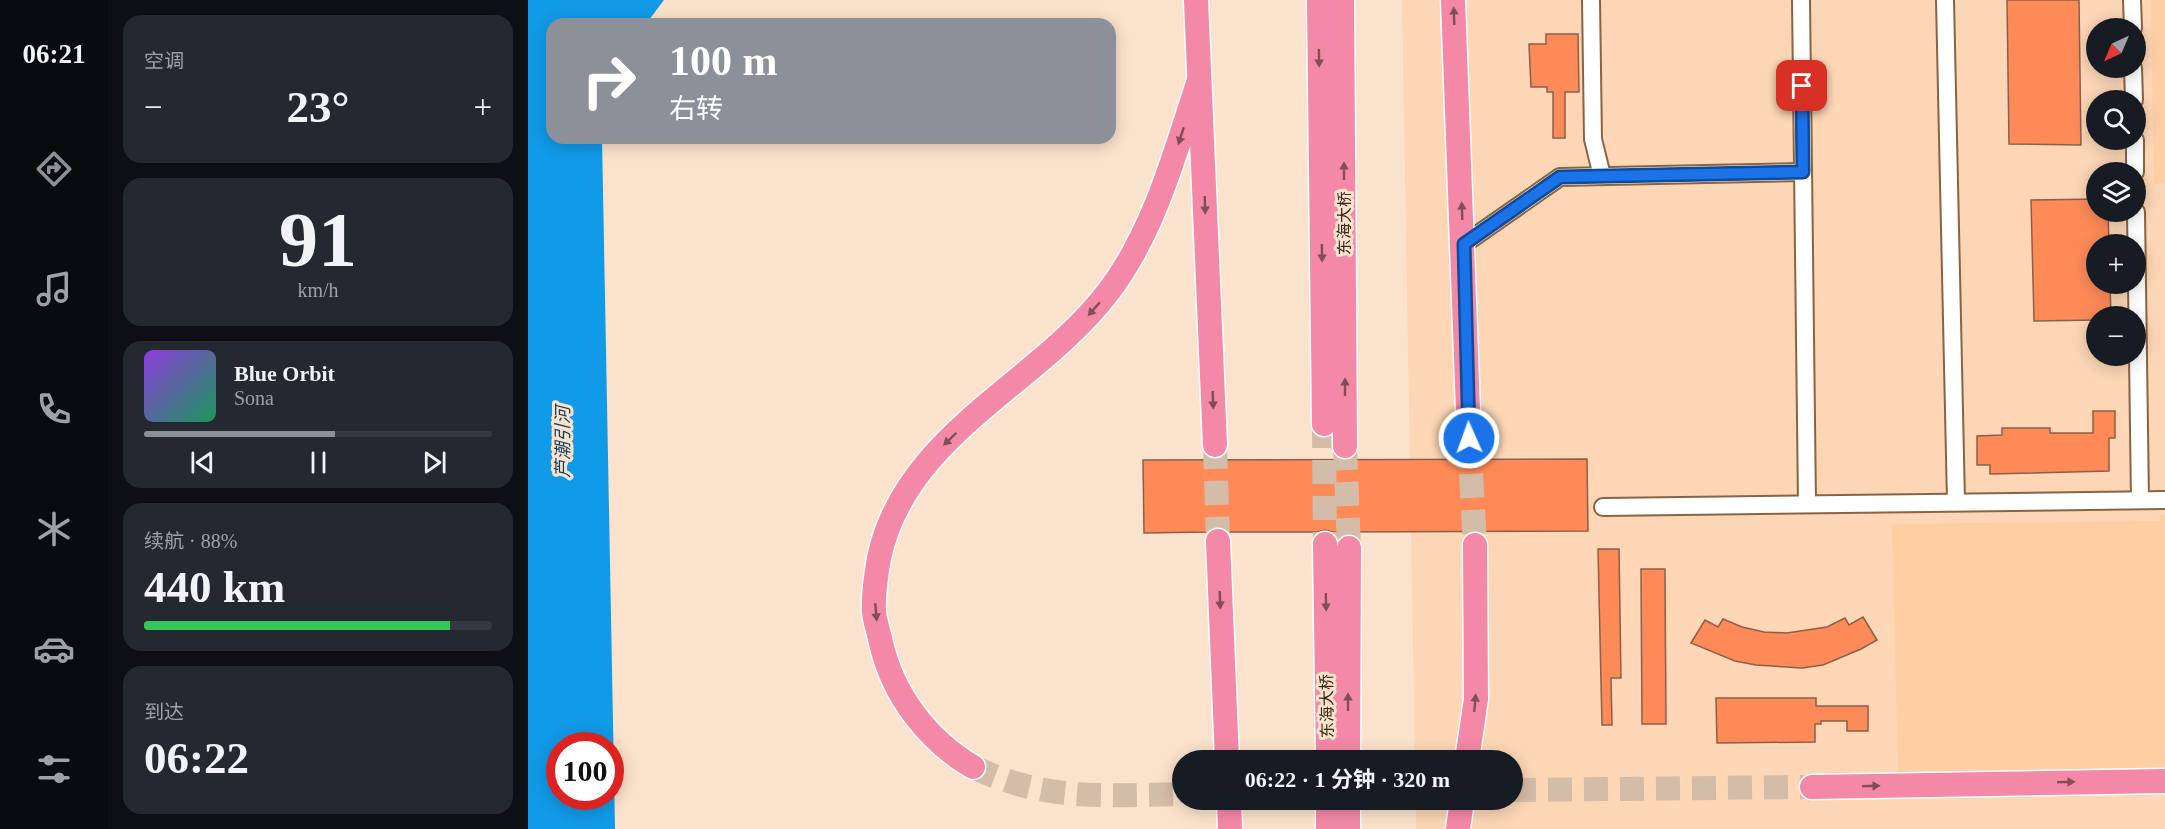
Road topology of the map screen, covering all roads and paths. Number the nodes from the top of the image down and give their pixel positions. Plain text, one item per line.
1 (1196, 0) edge
2 (1318, 0) edge
3 (1342, 0) edge
4 (1454, 0) edge
5 (1591, 0) edge
6 (1801, 0) edge
7 (1945, 0) edge
8 (2132, 0) edge
9 (2133, 18) edge
10 (1199, 80) junction
11 (1803, 172) junction
12 (1602, 176) junction
13 (2136, 222) edge
14 (1464, 244) junction
15 (1324, 424) tunnel mouth
16 (1469, 438) tunnel mouth
17 (1215, 445) tunnel mouth
18 (1345, 446) tunnel mouth
19 (2140, 500) junction
20 (2165, 500) edge
21 (1956, 502) junction
22 (1807, 504) junction
23 (1604, 507) dead end
24 (1218, 541) tunnel mouth
25 (1475, 545) tunnel mouth
26 (1227, 750) edge
27 (1328, 750) edge
28 (1347, 750) edge
29 (1468, 750) edge
30 (973, 767) tunnel mouth
31 (2165, 781) edge
32 (1812, 787) tunnel mouth
33 (1229, 810) edge
34 (1328, 810) edge
35 (1348, 810) edge
36 (1461, 810) edge
37 (1230, 829) edge
38 (1328, 829) edge
39 (1348, 829) edge
40 (1458, 829) edge

1 - 10 highway
2 -> 15 highway, 东海大桥
18 -> 3 highway, 东海大桥
14 -> 4 highway
5 - 12 street
6 - 11 street
7 - 21 street
8 - 9 street
10 -> 17 highway
10 -> 30 highway
11 - 12 street
11 - 22 street
12 - 14 street
13 - 19 street
14 - 16 highway
19 - 20 street
19 - 21 street
21 - 22 street
22 - 23 street
24 -> 26 highway
29 -> 25 highway
28 -> 27 highway, 东海大桥
32 -> 31 highway
33 - 37 highway
34 - 38 highway
35 - 39 highway
36 - 40 highway

